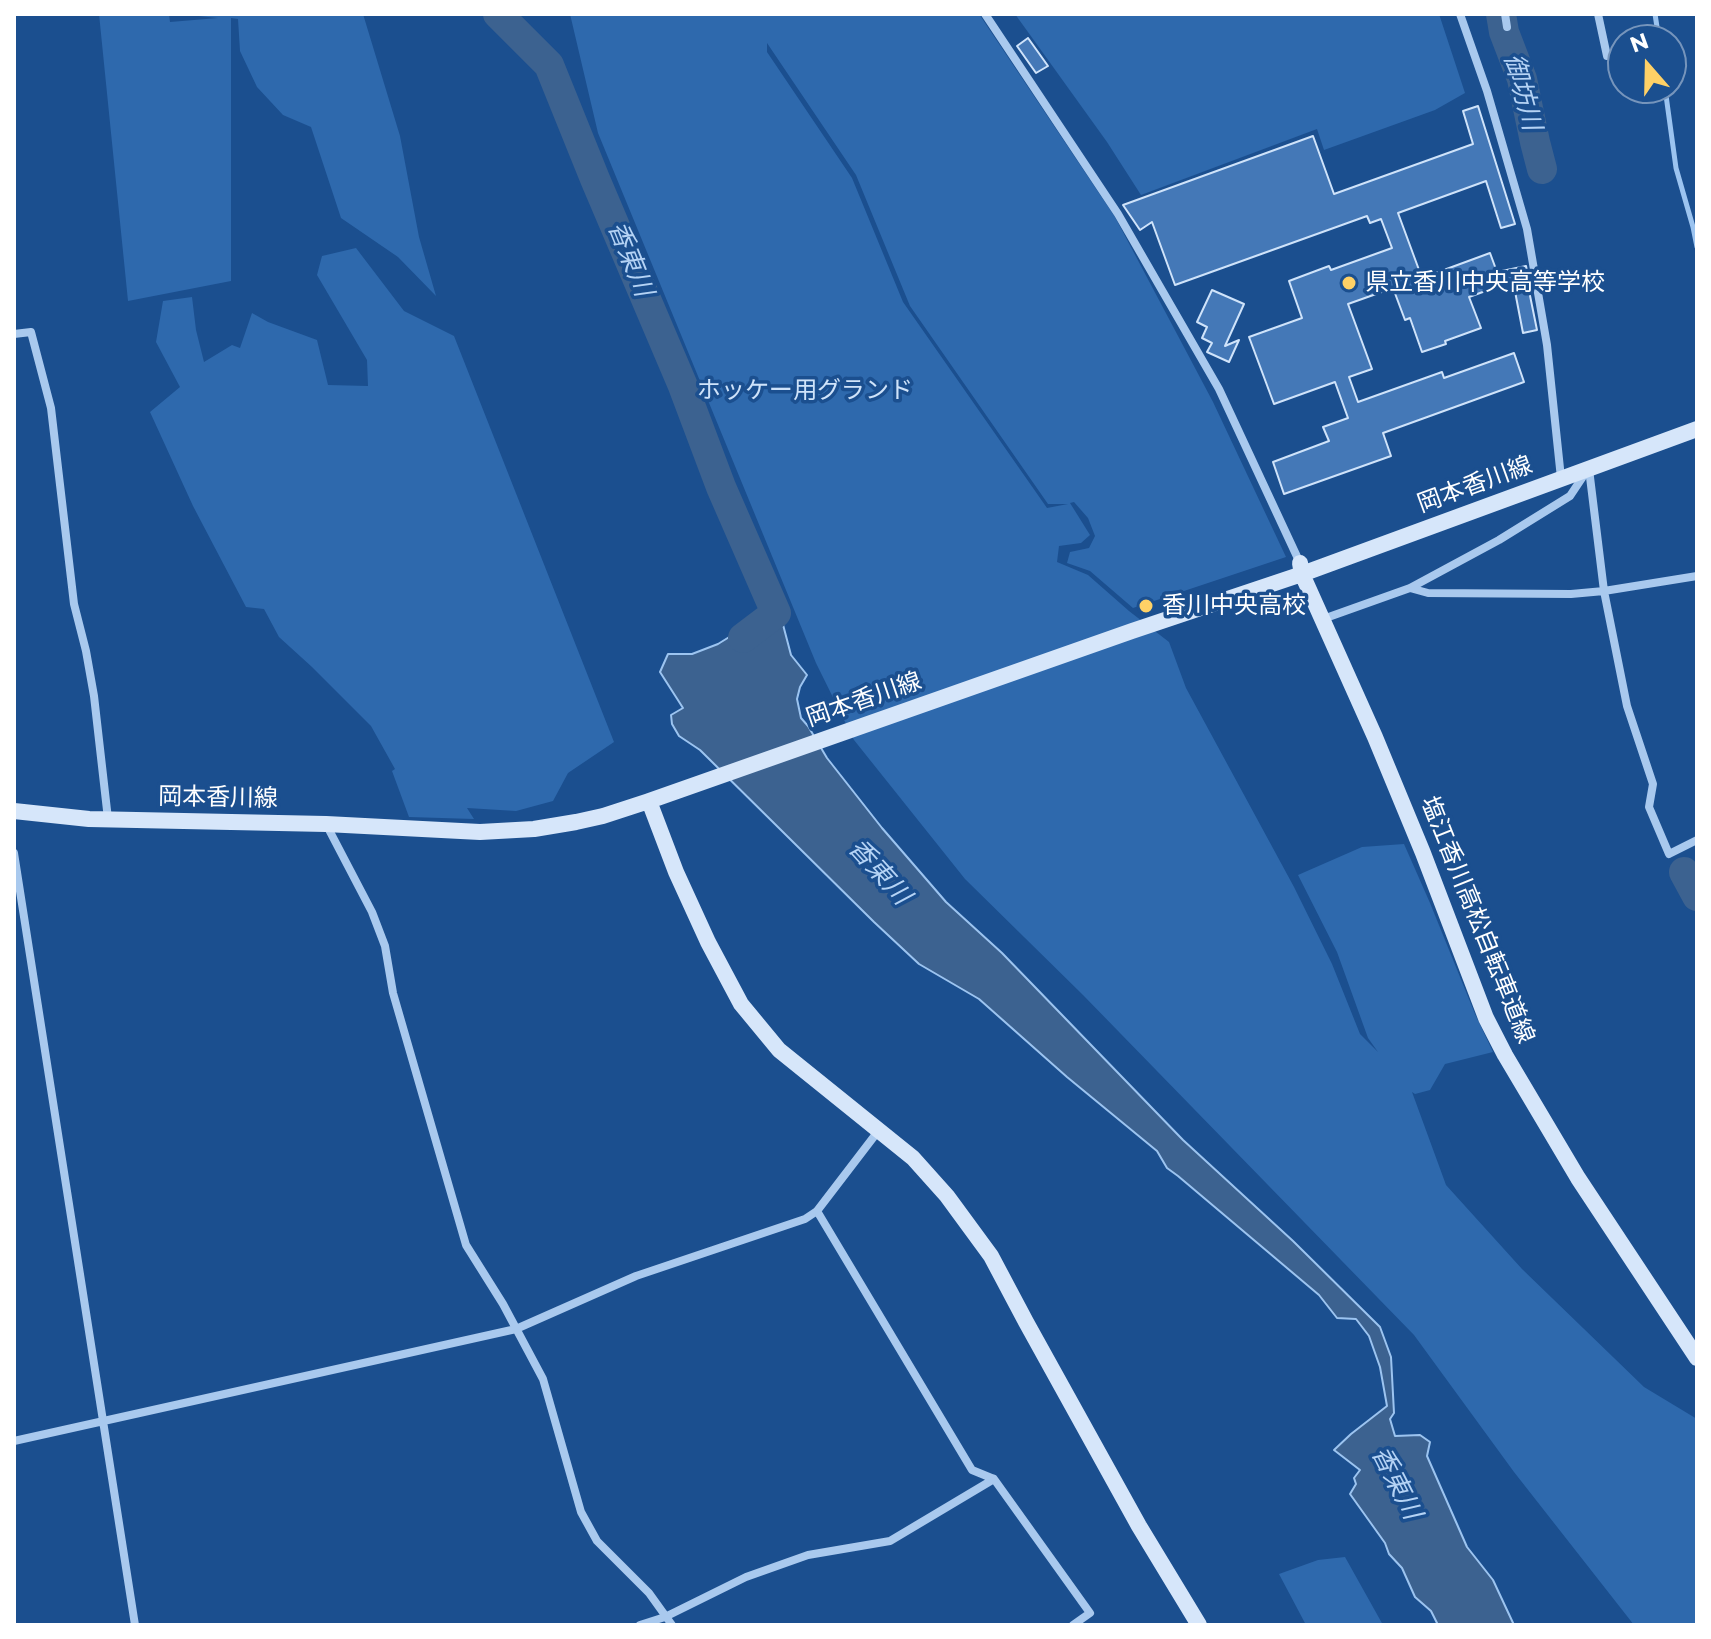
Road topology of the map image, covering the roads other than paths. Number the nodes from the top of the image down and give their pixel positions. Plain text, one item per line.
1 (985, 14) edge
2 (1460, 14) edge
3 (1505, 14) edge
4 (1598, 14) edge
5 (1507, 27) dead end
6 (1607, 56) edge
7 (14, 334) edge
8 (1697, 429) edge
9 (1589, 468) junction
10 (1561, 478) junction
11 (1301, 569) junction
12 (1697, 576) edge
13 (1410, 588) junction
14 (1604, 591) junction
15 (1322, 620) junction
16 (649, 801) junction
17 (14, 811) edge
18 (108, 820) junction
19 (326, 824) junction
20 (1697, 840) edge
21 (14, 853) edge
22 (17, 890) edge
23 (879, 1130) junction
24 (817, 1211) junction
25 (516, 1329) junction
26 (1697, 1358) edge
27 (103, 1421) junction
28 (14, 1441) edge
29 (994, 1479) junction
30 (665, 1617) junction
31 (135, 1625) edge
32 (640, 1625) edge
33 (672, 1625) edge
34 (1073, 1625) edge
35 (1199, 1625) edge

1 - 11 street
2 - 10 street
3 - 5 street
4 - 6 street
7 - 18 street
8 - 9 main road, 岡本香川線
9 - 10 main road, 岡本香川線
9 - 13 street
9 - 14 street
10 - 11 main road, 岡本香川線
11 - 15 main road, 塩江香川高松自転車道線
11 - 16 main road, 岡本香川線
12 - 14 street
13 - 14 street
13 - 15 street
14 - 20 street
15 - 26 main road, 塩江香川高松自転車道線
16 - 19 main road, 岡本香川線
16 - 23 main road
17 - 18 main road, 岡本香川線
18 - 19 main road, 岡本香川線
19 - 25 street
21 - 22 street
22 - 27 street
23 - 24 street
23 - 35 main road
24 - 25 street
24 - 29 street
25 - 27 street
25 - 30 street
27 - 28 street
27 - 31 street
29 - 30 street
29 - 34 street
30 - 32 street
30 - 33 street

